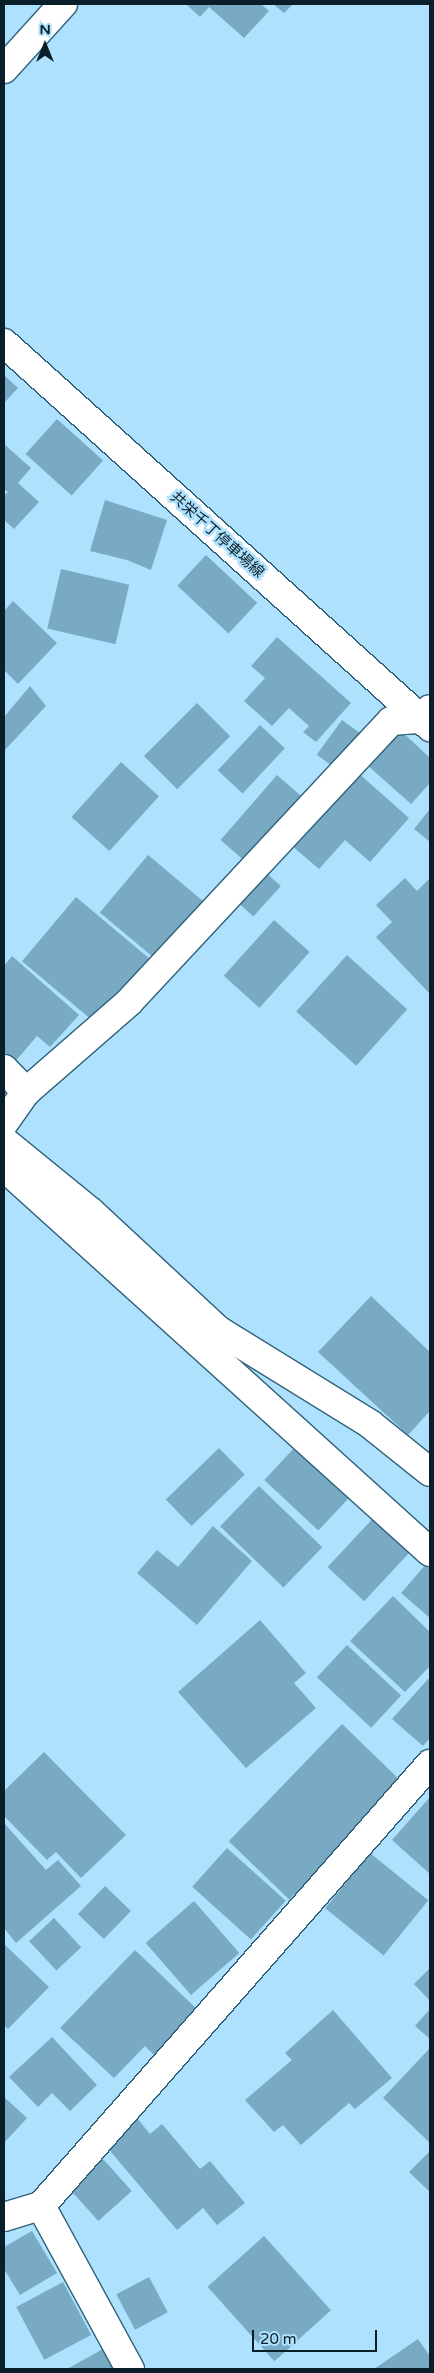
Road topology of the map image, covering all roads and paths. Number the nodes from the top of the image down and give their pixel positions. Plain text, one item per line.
1 (63, 4) edge
2 (4, 69) edge
3 (4, 343) edge
4 (427, 718) edge
5 (4, 1069) edge
6 (26, 1092) junction
7 (4, 1123) edge
8 (4, 1141) edge
9 (4, 1167) edge
10 (430, 1472) edge
11 (430, 1552) edge
12 (430, 1764) edge
13 (41, 2206) junction
14 (4, 2217) edge
15 (130, 2369) edge

1 - 2 street
3 - 4 street, 共栄千丁停車場線
4 - 6 street
5 - 6 street
6 - 7 street
8 - 10 street
9 - 11 street
12 - 13 street
13 - 14 street
13 - 15 street

